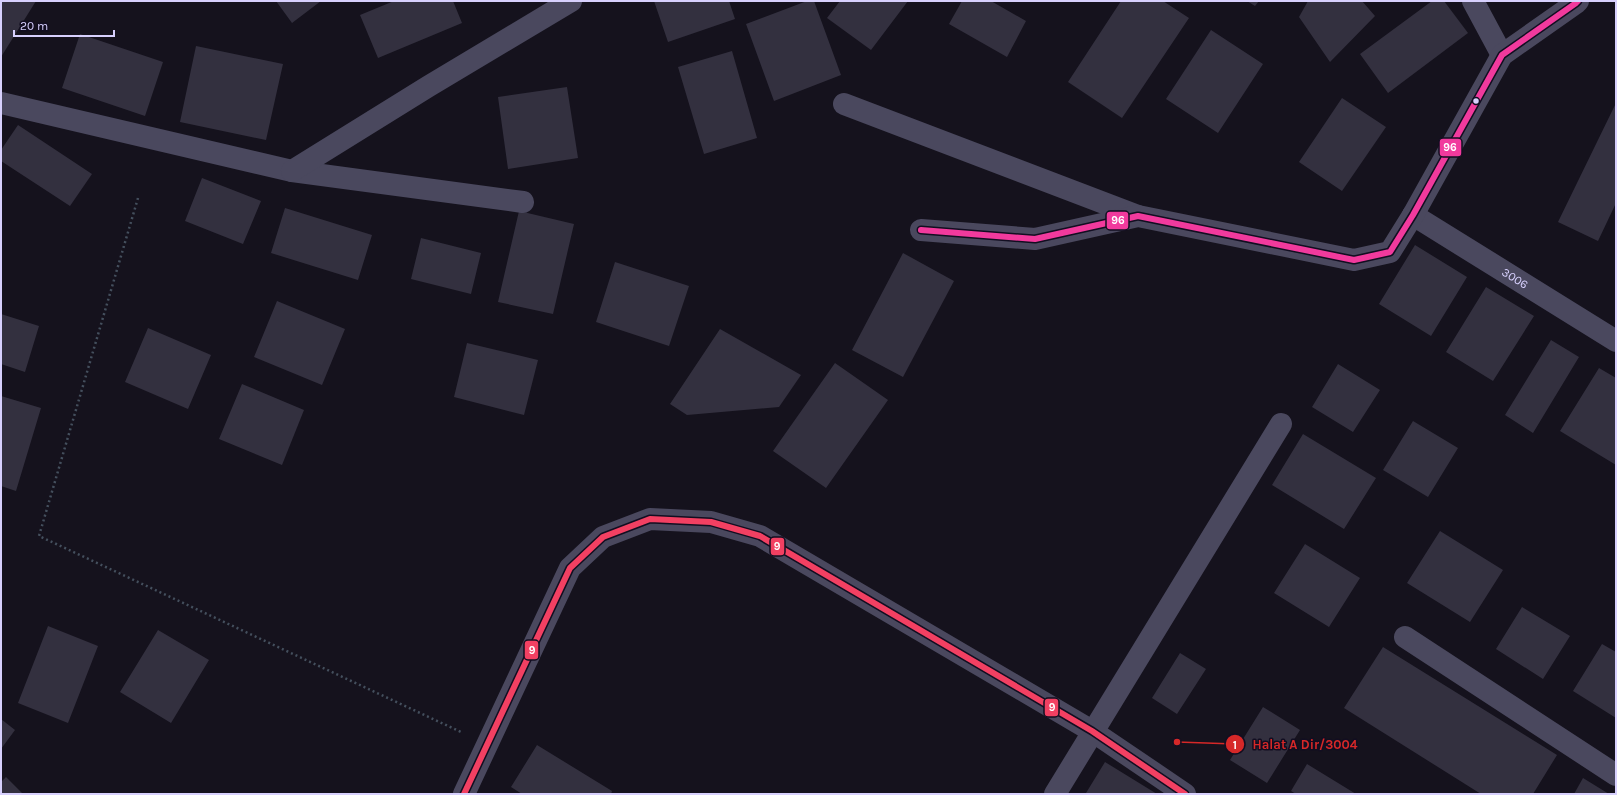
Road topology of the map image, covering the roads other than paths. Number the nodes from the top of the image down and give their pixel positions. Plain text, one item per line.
1 (571, 1) edge
2 (1473, 1) edge
3 (1578, 1) edge
4 (1502, 55) junction
5 (1, 103) edge
6 (844, 104) dead end
7 (292, 171) junction
8 (523, 202) dead end
9 (1413, 215) junction
10 (1138, 216) junction
11 (921, 230) dead end
12 (1616, 341) edge
13 (1281, 424) dead end
14 (1406, 637) dead end
15 (1092, 731) junction
16 (1616, 775) edge
17 (464, 794) edge
18 (1055, 794) edge
19 (1185, 794) edge

1 - 7 street
2 - 4 street
3 - 4 street
4 - 9 street
5 - 7 street
6 - 10 street
7 - 8 street
9 - 10 street
9 - 12 street, 3006
10 - 11 street
13 - 15 street
14 - 16 street
15 - 17 street
15 - 18 street
15 - 19 street

